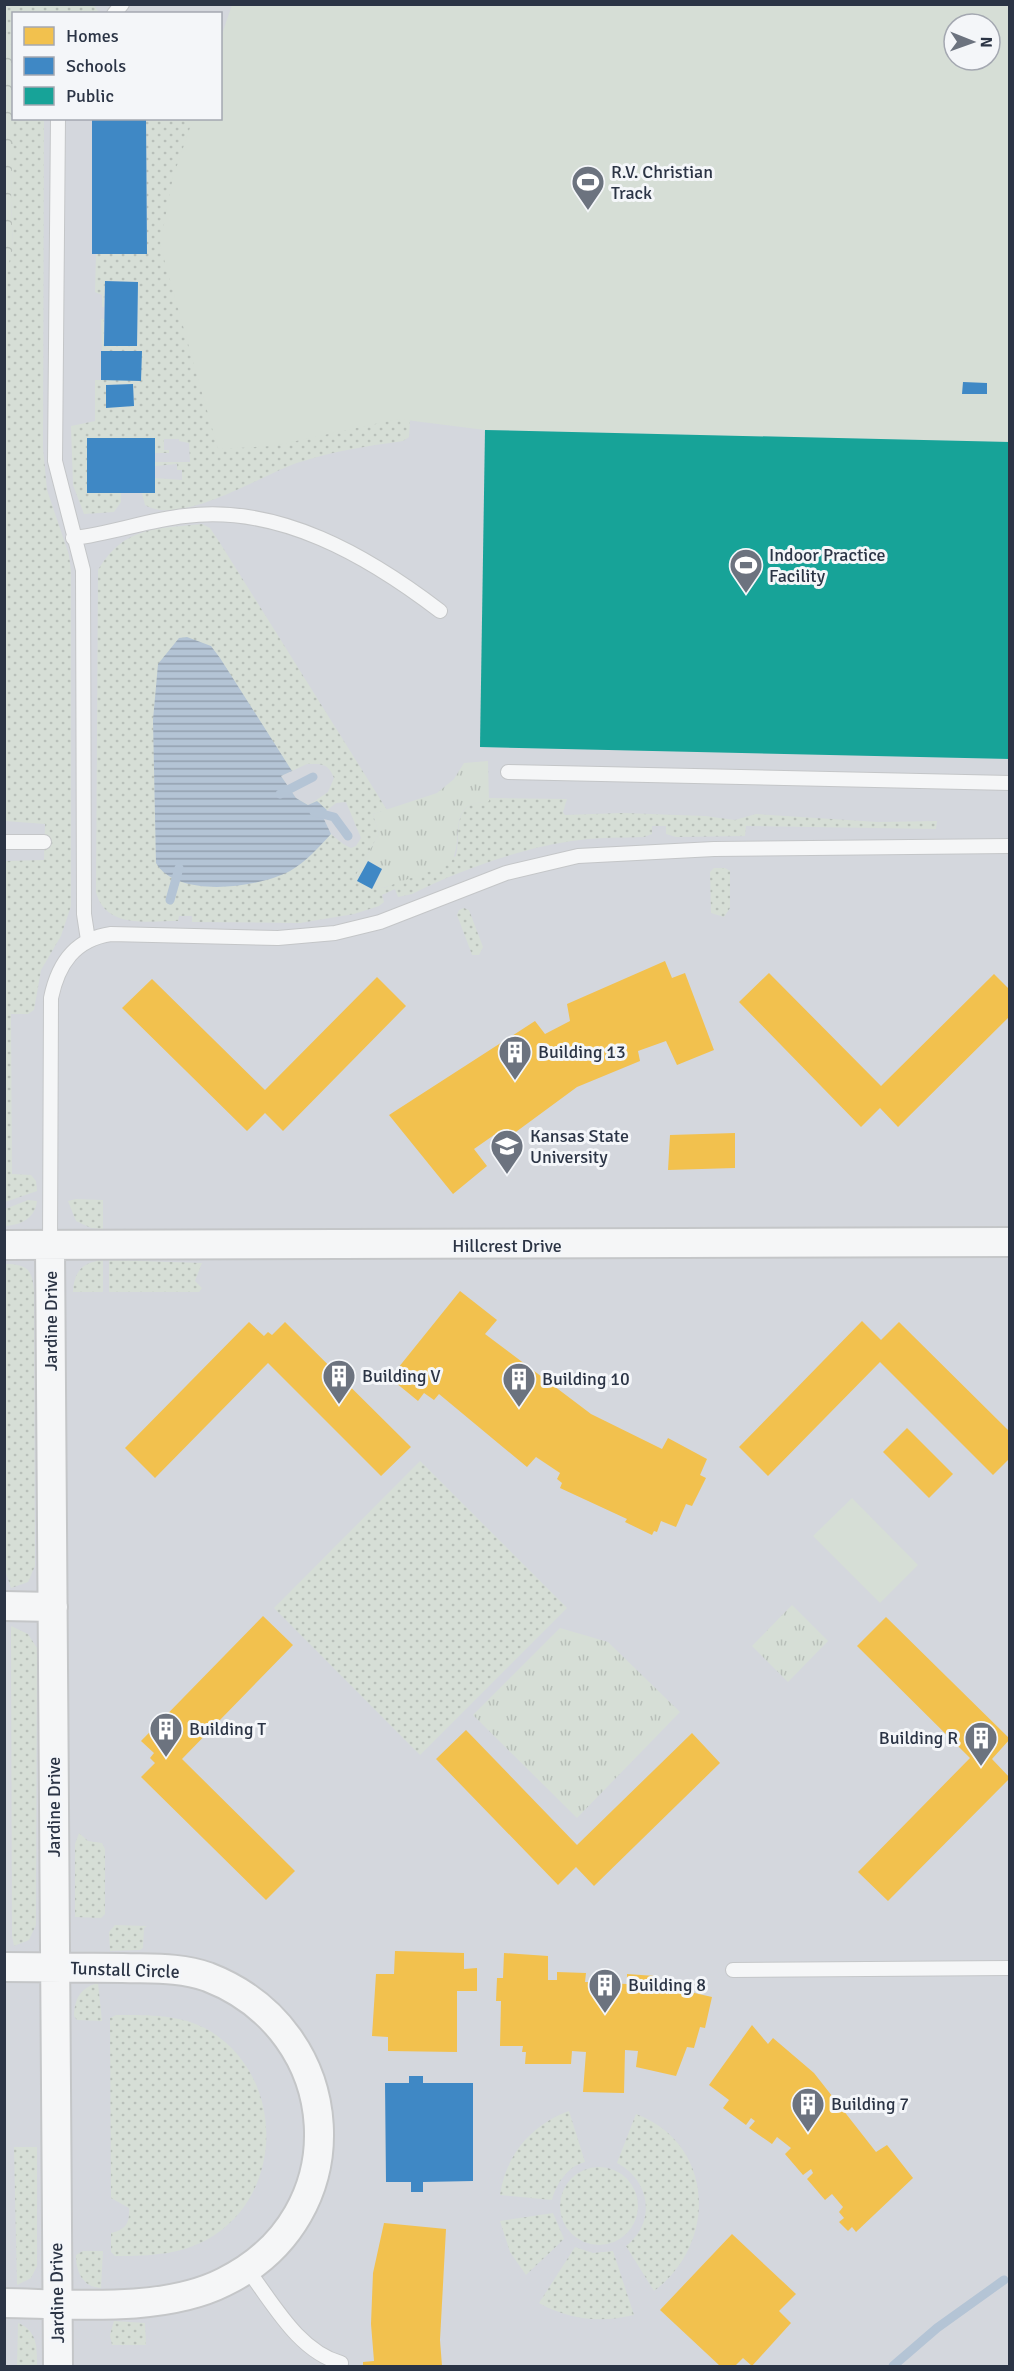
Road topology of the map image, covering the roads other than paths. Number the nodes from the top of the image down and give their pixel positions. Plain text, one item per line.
1 (58, 120) edge
2 (73, 538) junction
3 (440, 611) dead end
4 (508, 772) dead end
5 (1010, 783) edge
6 (4, 842) edge
7 (44, 842) dead end
8 (1010, 846) edge
9 (88, 940) junction
10 (1010, 1242) edge
11 (4, 1245) edge
12 (50, 1247) junction
13 (4, 1606) edge
14 (53, 1607) junction
15 (4, 1967) edge
16 (55, 1968) junction
17 (1010, 1968) edge
18 (733, 1970) dead end
19 (247, 2269) junction
20 (4, 2304) edge
21 (56, 2304) junction
22 (341, 2364) dead end
23 (58, 2367) edge

1 - 2 lane
2 - 3 lane
2 - 9 lane
4 - 5 lane
6 - 7 lane
8 - 9 lane
9 - 12 lane
10 - 12 street, Hillcrest Drive
11 - 12 street, Hillcrest Drive
12 - 14 street, Jardine Drive
13 - 14 street
14 - 16 street, Jardine Drive
15 - 16 street, Tunstall Circle
16 - 19 street, Tunstall Circle
16 - 21 street, Jardine Drive
17 - 18 lane
19 - 21 street, Tunstall Circle
19 - 22 lane
20 - 21 street, Tunstall Circle
21 - 23 street, Jardine Drive

